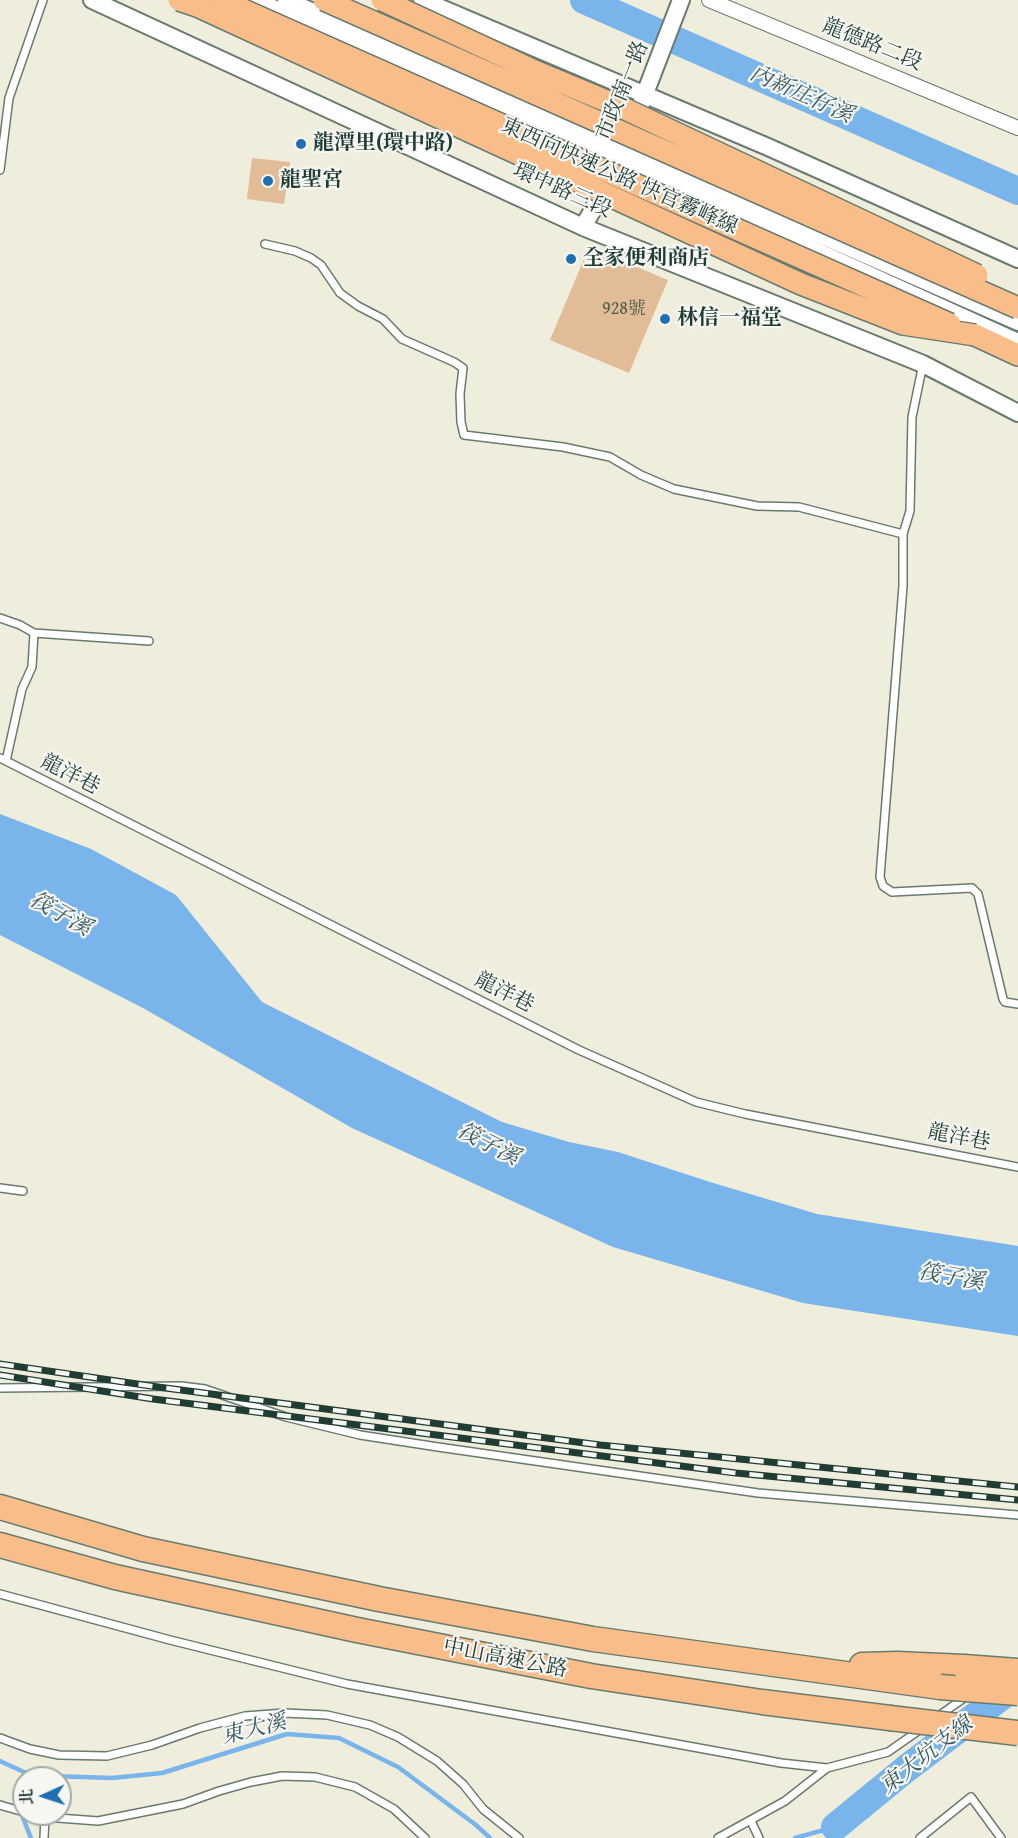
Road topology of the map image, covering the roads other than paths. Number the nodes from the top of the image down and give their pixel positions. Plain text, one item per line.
1 (43, 0) edge
2 (92, 0) edge
3 (179, 0) edge
4 (220, 0) edge
5 (255, 0) edge
6 (286, 0) edge
7 (324, 0) edge
8 (382, 0) edge
9 (422, 0) edge
10 (709, 0) edge
11 (679, 7) edge
12 (645, 94) junction
13 (1018, 128) edge
14 (622, 155) junction
15 (0, 170) edge
16 (583, 227) junction
17 (265, 244) dead end
18 (1018, 259) edge
19 (1018, 296) edge
20 (1018, 308) edge
21 (1018, 322) edge
22 (975, 335) junction
23 (1018, 342) edge
24 (1018, 355) edge
25 (923, 364) junction
26 (1018, 413) edge
27 (903, 534) junction
28 (0, 618) edge
29 (34, 633) junction
30 (149, 640) dead end
31 (3, 759) edge
32 (1018, 1004) edge
33 (1018, 1167) edge
34 (0, 1188) edge
35 (23, 1191) dead end
36 (0, 1388) edge
37 (0, 1507) edge
38 (1018, 1515) edge
39 (0, 1545) edge
40 (0, 1594) edge
41 (1016, 1666) edge
42 (799, 1669) junction
43 (995, 1676) dead end
44 (985, 1683) dead end
45 (1018, 1693) edge
46 (1018, 1733) edge
47 (0, 1738) edge
48 (827, 1768) junction
49 (72, 1819) edge
50 (751, 1821) junction
51 (425, 1838) edge
52 (519, 1838) edge
53 (718, 1838) edge
54 (759, 1838) edge
55 (921, 1838) edge
56 (1001, 1838) edge

1 - 15 lane
2 - 16 street, 環中路三段
3 - 22 highway, bridge
4 - 22 highway, 東西向快速公路 快官霧峰線, bridge
5 - 14 street
6 - 14 street
7 - 20 highway, 東西向快速公路 快官霧峰線, bridge
8 - 19 highway, bridge
9 - 12 street
10 - 13 street, 龍德路二段
11 - 12 street, 市政南一路
12 - 14 street, 市政南一路
12 - 18 street
14 - 16 street, 市政南一路
14 - 21 street
14 - 23 street
16 - 25 street, 環中路三段
17 - 27 lane
22 - 24 highway, 東西向快速公路 快官霧峰線
25 - 26 street, 環中路三段
25 - 27 lane
27 - 32 lane
28 - 29 lane
29 - 30 lane
29 - 31 lane, 龍洋巷
31 - 33 lane, 龍洋巷
34 - 35 lane
36 - 38 lane
37 - 42 highway, 中山高速公路
39 - 46 highway, 中山高速公路, bridge
40 - 48 lane
41 - 42 highway, bridge
41 - 43 lane
42 - 45 highway, 中山高速公路, bridge
44 - 48 lane
47 - 52 lane
48 - 50 lane
49 - 51 lane
50 - 53 lane
50 - 54 lane
55 - 56 lane

